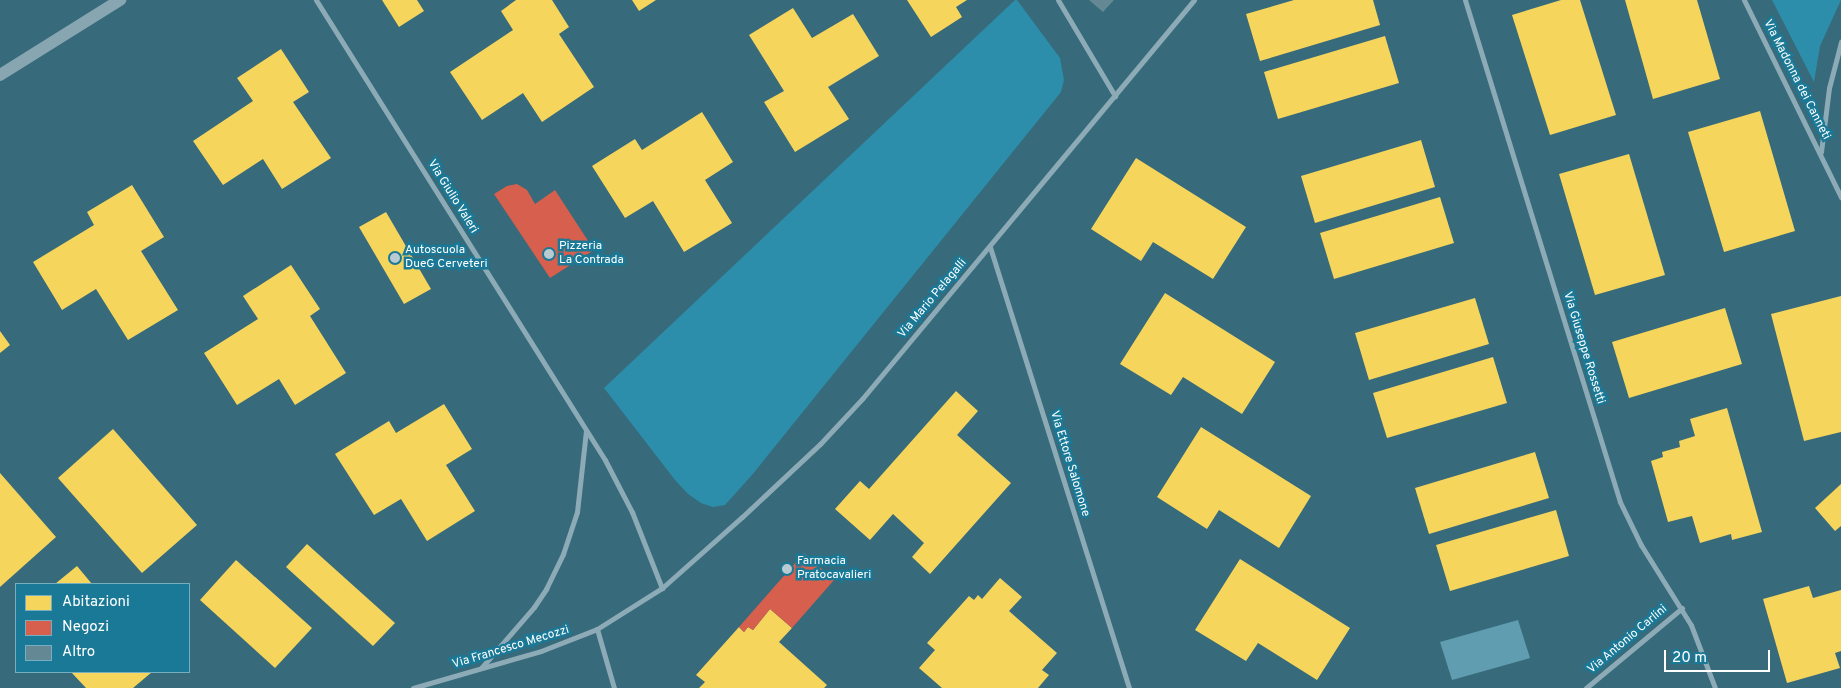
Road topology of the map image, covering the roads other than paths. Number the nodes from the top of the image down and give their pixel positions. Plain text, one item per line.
1 (120, 0) edge
2 (316, 0) edge
3 (1058, 0) edge
4 (1194, 0) edge
5 (1465, 0) edge
6 (1744, 0) edge
7 (1841, 42) edge
8 (0, 75) edge
9 (1115, 96) junction
10 (1821, 154) junction
11 (1841, 197) edge
12 (990, 246) junction
13 (586, 430) junction
14 (662, 588) junction
15 (1682, 608) junction
16 (597, 629) junction
17 (482, 668) junction
18 (413, 688) edge
19 (614, 688) edge
20 (1129, 688) edge
21 (1586, 688) edge
22 (1714, 688) edge

1 - 8 street
2 - 13 street, Via Giulio Valeri
3 - 9 street
4 - 9 street, Via Mario Pelagalli
5 - 15 street, Via Giuseppe Rossetti
6 - 10 street, Via Madonna dei Canneti
7 - 10 street
9 - 12 street, Via Mario Pelagalli
10 - 11 street, Via Madonna dei Canneti
12 - 14 street, Via Mario Pelagalli
12 - 20 street, Via Ettore Salomone
13 - 14 street, Via Giulio Valeri
13 - 17 street
14 - 16 street, Via Francesco Mecozzi
15 - 21 street, Via Antonio Carlini
15 - 22 street, Via Giuseppe Rossetti
16 - 17 street, Via Francesco Mecozzi
16 - 19 street
17 - 18 street, Via Francesco Mecozzi

